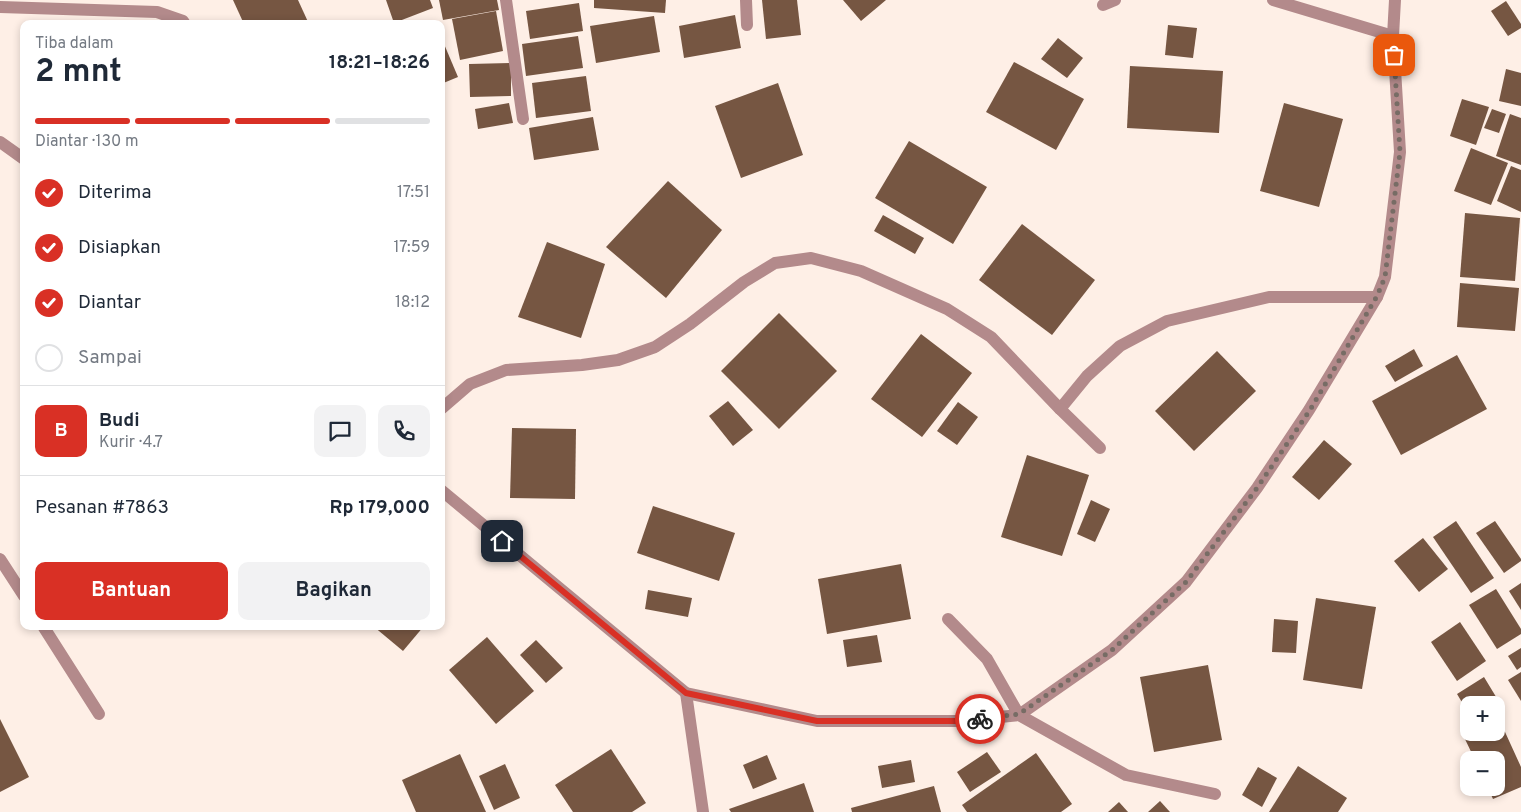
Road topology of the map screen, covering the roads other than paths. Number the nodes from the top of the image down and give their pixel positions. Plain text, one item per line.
1 (506, 0) edge
2 (746, 0) edge
3 (1115, 0) edge
4 (1273, 0) edge
5 (1395, 0) edge
6 (1103, 5) dead end
7 (0, 6) edge
8 (180, 20) edge
9 (747, 25) dead end
10 (1393, 36) junction
11 (523, 119) dead end
12 (0, 142) edge
13 (20, 156) edge
14 (1377, 296) junction
15 (445, 406) edge
16 (1060, 409) junction
17 (1100, 448) dead end
18 (445, 493) edge
19 (0, 559) edge
20 (20, 590) edge
21 (948, 619) dead end
22 (46, 630) edge
23 (686, 693) junction
24 (99, 714) dead end
25 (1019, 714) junction
26 (1215, 794) dead end
27 (703, 812) edge

1 - 11 street
2 - 9 street
3 - 6 street
4 - 10 street
5 - 10 street
7 - 8 street
10 - 14 street
12 - 13 street
14 - 16 street
14 - 25 street
15 - 16 street
16 - 17 street
18 - 23 street
19 - 20 street
21 - 25 street
22 - 24 street
23 - 25 street
23 - 27 street
25 - 26 street

